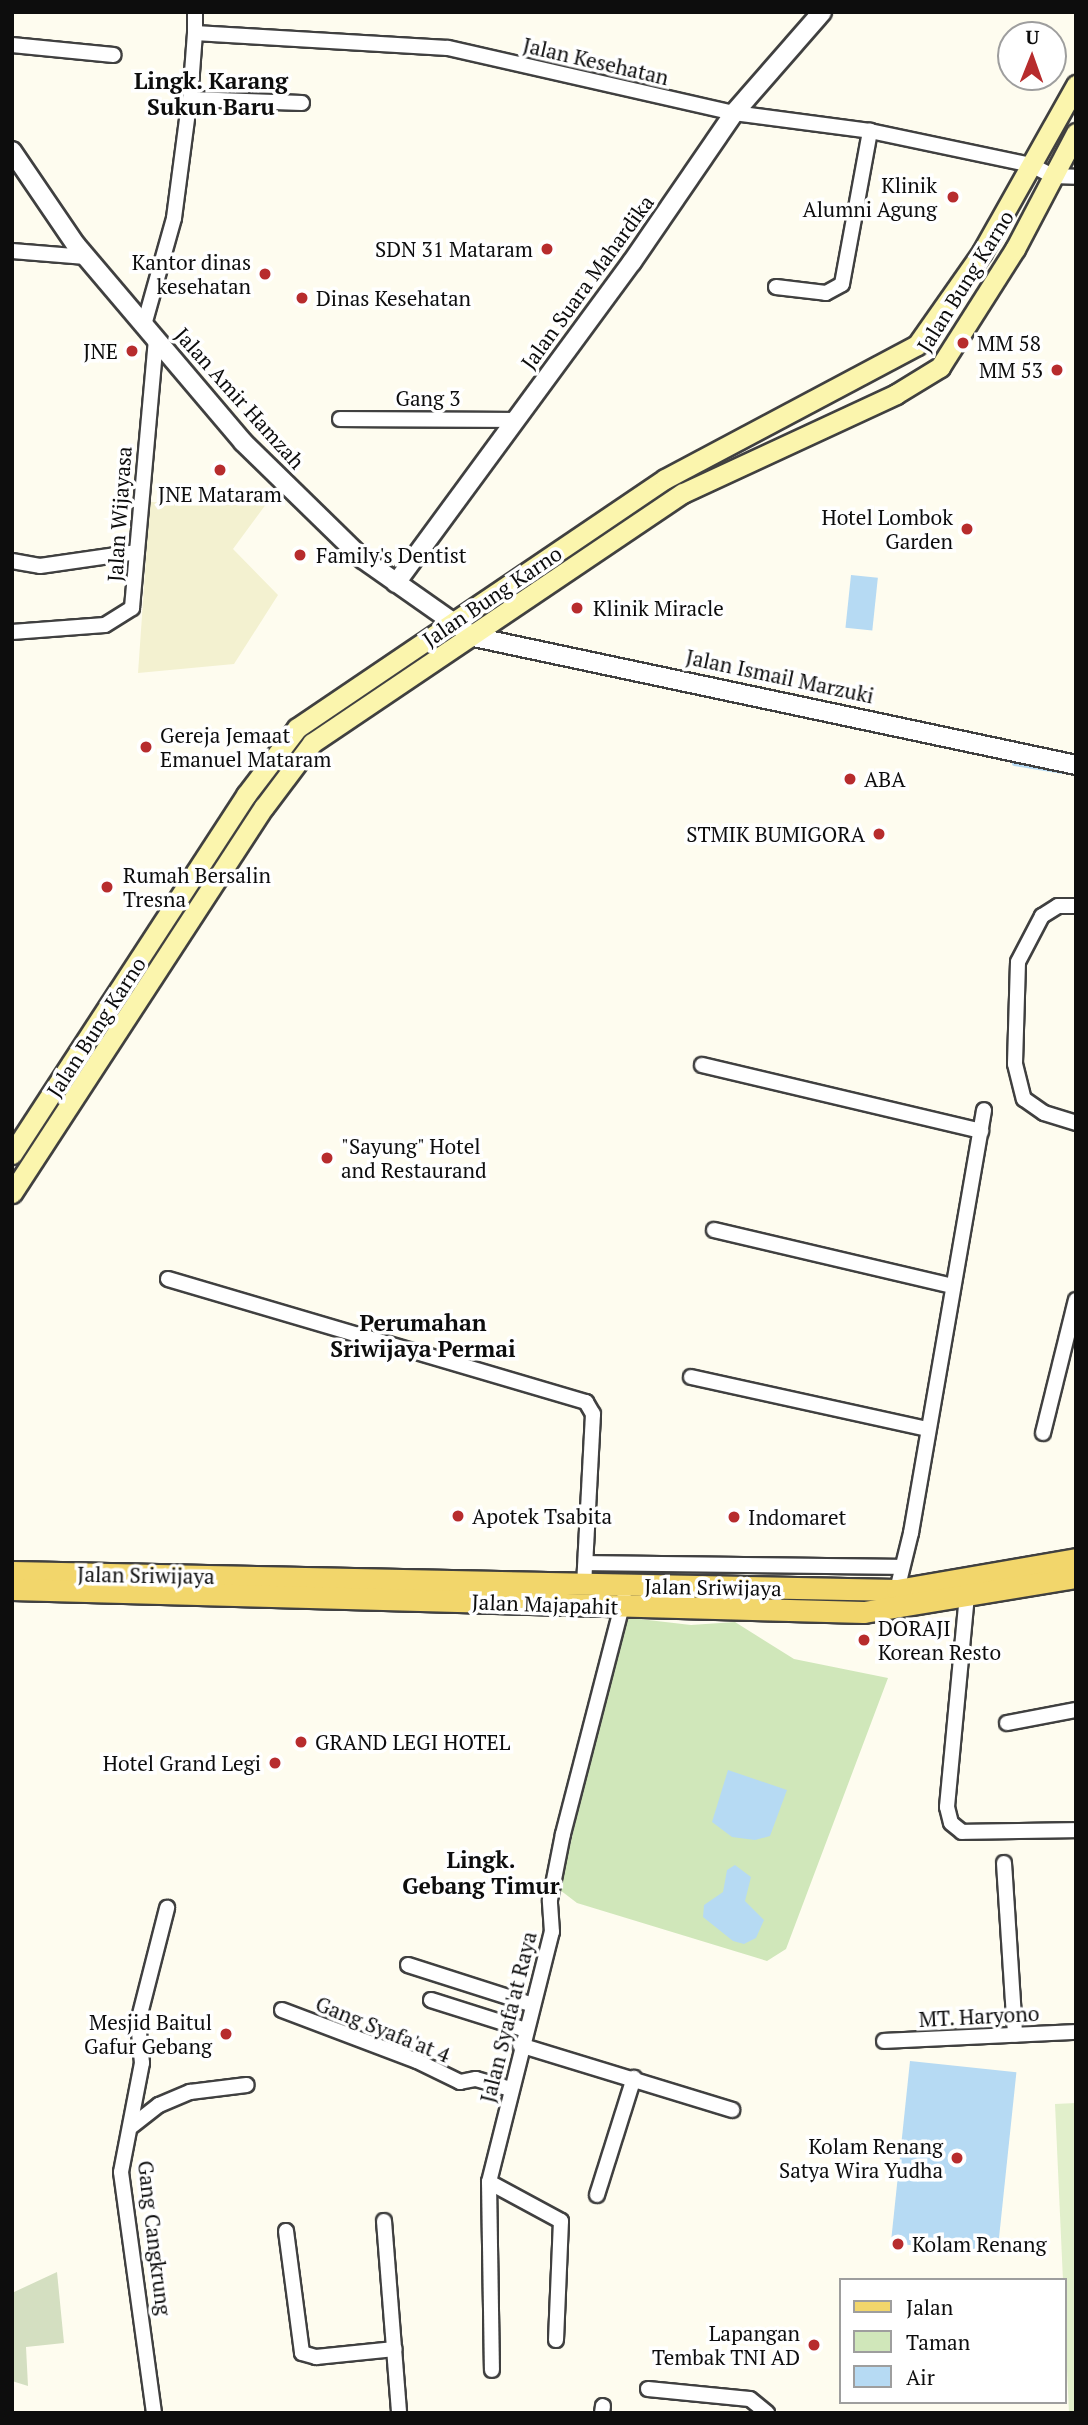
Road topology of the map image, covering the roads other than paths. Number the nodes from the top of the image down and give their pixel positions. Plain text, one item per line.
1 (195, 12) edge
2 (822, 12) edge
3 (195, 33) junction
4 (12, 45) edge
5 (114, 55) dead end
6 (1076, 85) edge
7 (303, 103) dead end
8 (734, 114) junction
9 (187, 119) dead end
10 (870, 131) junction
11 (1076, 133) edge
12 (12, 151) edge
13 (1031, 165) junction
14 (1053, 176) junction
15 (1076, 177) edge
16 (12, 251) edge
17 (86, 257) junction
18 (776, 287) dead end
19 (952, 299) junction
20 (975, 313) junction
21 (144, 325) junction
22 (156, 340) junction
23 (815, 403) junction
24 (340, 419) dead end
25 (515, 420) junction
26 (826, 425) junction
27 (625, 507) junction
28 (637, 525) junction
29 (137, 552) junction
30 (12, 561) edge
31 (396, 583) junction
32 (456, 621) junction
33 (12, 632) edge
34 (474, 637) junction
35 (1076, 765) edge
36 (246, 795) junction
37 (264, 807) junction
38 (1076, 906) edge
39 (80, 1050) junction
40 (100, 1063) junction
41 (702, 1065) dead end
42 (984, 1110) dead end
43 (1076, 1123) edge
44 (981, 1131) junction
45 (12, 1154) edge
46 (12, 1193) edge
47 (714, 1230) dead end
48 (168, 1279) dead end
49 (952, 1286) junction
50 (1076, 1300) edge
51 (691, 1377) dead end
52 (927, 1429) junction
53 (1043, 1433) dead end
54 (1076, 1559) edge
55 (586, 1563) junction
56 (902, 1567) junction
57 (12, 1572) edge
58 (1076, 1577) edge
59 (628, 1585) junction
60 (12, 1589) edge
61 (897, 1590) junction
62 (570, 1591) junction
63 (967, 1595) junction
64 (620, 1607) junction
65 (1076, 1710) edge
66 (1007, 1723) dead end
67 (1076, 1830) edge
68 (1004, 1863) dead end
69 (167, 1908) dead end
70 (408, 1965) dead end
71 (431, 2000) dead end
72 (533, 2006) junction
73 (282, 2010) dead end
74 (526, 2030) junction
75 (1076, 2032) edge
76 (1015, 2035) junction
77 (884, 2041) dead end
78 (520, 2045) junction
79 (635, 2078) junction
80 (247, 2085) dead end
81 (510, 2089) junction
82 (732, 2110) dead end
83 (132, 2126) junction
84 (490, 2177) junction
85 (597, 2194) dead end
86 (384, 2221) dead end
87 (286, 2231) dead end
88 (556, 2340) dead end
89 (395, 2349) junction
90 (492, 2371) dead end
91 (648, 2389) dead end
92 (154, 2413) edge
93 (399, 2413) edge
94 (767, 2413) edge

1 - 3 street
2 - 8 street, Jalan Suara Mahardika
3 - 7 street
3 - 8 street, Jalan Kesehatan
4 - 5 street
6 - 13 main road
8 - 10 street, Jalan Kesehatan
8 - 25 street, Jalan Suara Mahardika
9 - 21 street
10 - 13 street, Jalan Kesehatan
10 - 18 street
11 - 14 main road, Jalan Bung Karno
12 - 17 street, Jalan Amir Hamzah
13 - 14 street, Jalan Kesehatan
13 - 19 main road
14 - 15 street
14 - 20 main road, Jalan Bung Karno
16 - 17 street
17 - 21 street, Jalan Amir Hamzah
19 - 20 main road
19 - 23 main road
20 - 26 main road, Jalan Bung Karno
21 - 22 street, Jalan Amir Hamzah
22 - 29 street, Jalan Wijayasa
22 - 31 street, Jalan Amir Hamzah
23 - 26 main road
23 - 27 main road
24 - 25 street, Gang 3
25 - 31 street, Jalan Suara Mahardika
26 - 28 main road, Jalan Bung Karno
27 - 28 main road
27 - 32 main road
28 - 34 main road, Jalan Bung Karno
29 - 30 street
29 - 33 street, Jalan Wijayasa
31 - 32 street, Jalan Amir Hamzah
32 - 34 street, Jalan Amir Hamzah
32 - 36 main road
34 - 35 street, Jalan Ismail Marzuki
34 - 37 main road, Jalan Bung Karno
36 - 37 main road
36 - 39 main road
37 - 40 main road, Jalan Bung Karno
38 - 43 street
39 - 40 main road
39 - 45 main road
40 - 46 main road, Jalan Bung Karno
41 - 44 street
42 - 44 street
44 - 49 street
47 - 49 street
48 - 55 street
49 - 52 street
50 - 53 street
51 - 52 street
52 - 56 street
54 - 61 main road, Jalan Sriwijaya
55 - 56 street
55 - 62 street
56 - 61 street
57 - 62 main road, Jalan Sriwijaya
58 - 63 main road, Jalan Majapahit
59 - 61 main road, Jalan Sriwijaya
59 - 62 main road, Jalan Sriwijaya
59 - 64 street, Jalan Syafa'at Raya
60 - 62 main road, Jalan Majapahit
62 - 64 main road, Jalan Majapahit
63 - 64 main road, Jalan Majapahit
63 - 67 street
64 - 72 street, Jalan Syafa'at Raya
65 - 66 street
68 - 76 street
69 - 83 street, Gang Cangkrung
70 - 72 street
71 - 74 street
72 - 74 street, Jalan Syafa'at Raya
73 - 81 street, Gang Syafa'at 4
74 - 78 street, Jalan Syafa'at Raya
75 - 76 street, MT. Haryono
76 - 77 street, MT. Haryono
78 - 79 street
78 - 81 street, Jalan Syafa'at Raya
79 - 82 street
79 - 85 street
80 - 83 street
81 - 84 street, Jalan Syafa'at Raya
83 - 92 street, Gang Cangkrung
84 - 88 street
84 - 90 street, Jalan Syafa'at Raya
86 - 89 street
87 - 89 street
89 - 93 street
91 - 94 street

